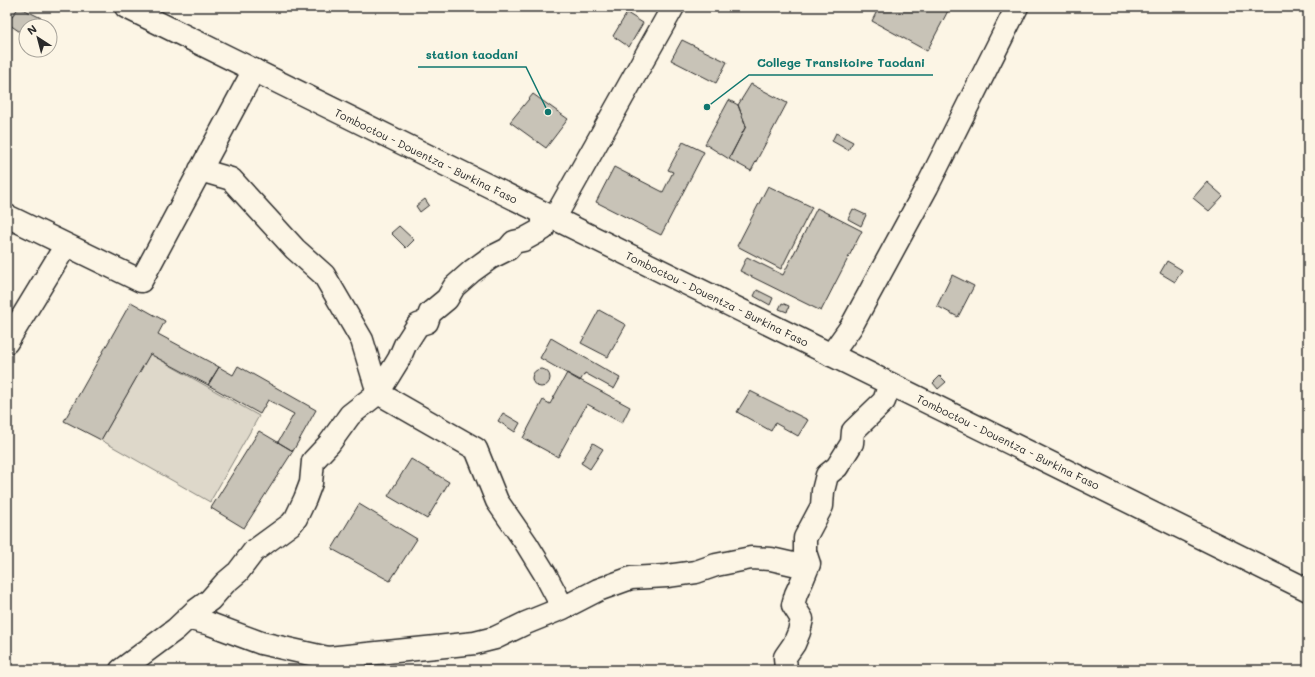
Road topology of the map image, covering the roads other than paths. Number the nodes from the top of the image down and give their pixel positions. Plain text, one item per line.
1 (126, 7) edge
2 (673, 7) edge
3 (1017, 7) edge
4 (254, 70) junction
5 (200, 170) junction
6 (7, 216) edge
7 (548, 216) junction
8 (66, 245) junction
9 (7, 342) edge
10 (831, 355) junction
11 (890, 384) junction
12 (378, 393) junction
13 (809, 564) junction
14 (1308, 590) edge
15 (563, 608) junction
16 (187, 618) junction
17 (121, 670) edge
18 (786, 670) edge

1 - 4 street, Tomboctou - Douentza - Burkina Faso
2 - 7 street
3 - 10 street
4 - 5 street
4 - 7 street, Tomboctou - Douentza - Burkina Faso
5 - 8 street
5 - 12 street
6 - 8 street
7 - 10 street, Tomboctou - Douentza - Burkina Faso
7 - 12 street
8 - 9 street
10 - 11 street, Tomboctou - Douentza - Burkina Faso
11 - 13 street
11 - 14 street, Tomboctou - Douentza - Burkina Faso
12 - 15 street
12 - 16 street
13 - 15 street
13 - 18 street
15 - 16 street
16 - 17 street

